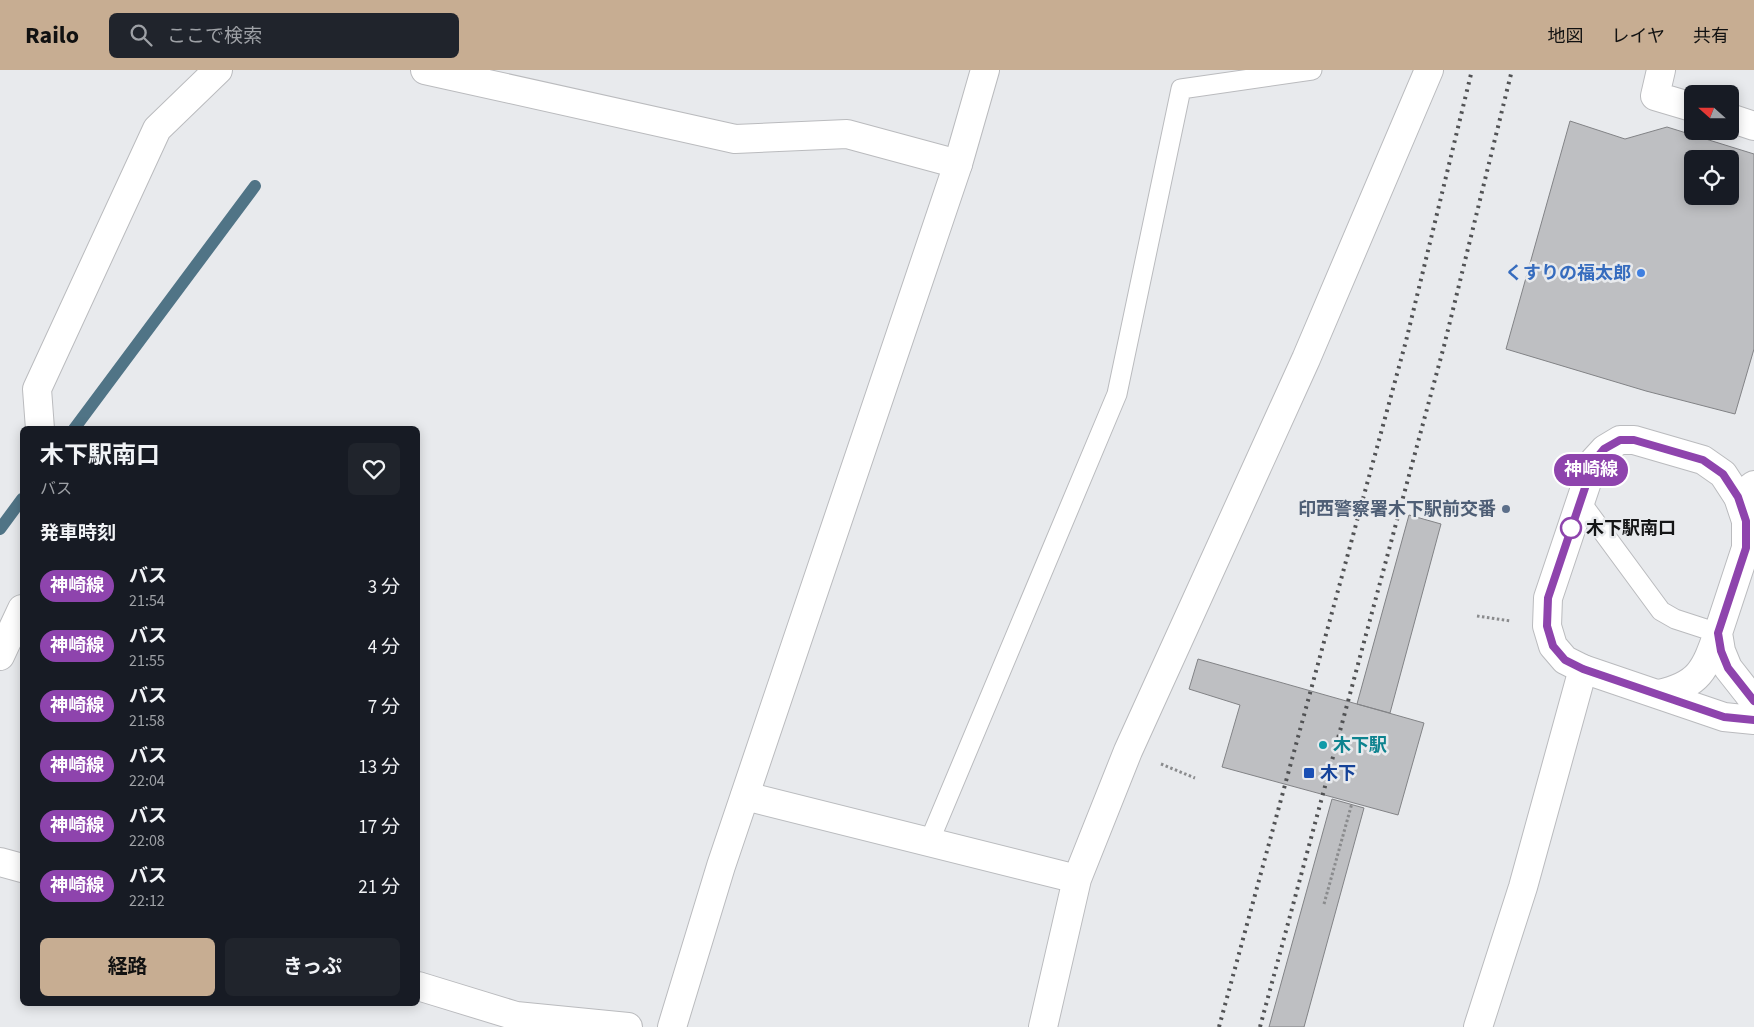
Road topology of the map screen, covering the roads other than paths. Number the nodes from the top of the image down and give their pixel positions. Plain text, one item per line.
1 (218, 70) edge
2 (425, 70) edge
3 (986, 70) edge
4 (1312, 70) edge
5 (1429, 70) edge
6 (1662, 70) edge
7 (1684, 105) edge
8 (1739, 121) edge
9 (1754, 126) edge
10 (958, 164) junction
11 (40, 426) edge
12 (1746, 491) edge
13 (1580, 500) junction
14 (20, 613) edge
15 (1718, 633) junction
16 (0, 656) edge
17 (1583, 669) junction
18 (1658, 694) junction
19 (1754, 701) edge
20 (1754, 720) edge
21 (745, 796) junction
22 (929, 842) junction
23 (0, 862) edge
24 (20, 867) edge
25 (1077, 879) junction
26 (420, 987) edge
27 (628, 1027) edge
28 (672, 1027) edge
29 (1043, 1027) edge
30 (1478, 1027) edge

1 - 11 street
2 - 10 street
3 - 10 street
4 - 22 lane
5 - 25 street
6 - 7 street
8 - 9 street
10 - 21 street
12 - 13 street
12 - 15 street
13 - 15 lane
13 - 17 street
14 - 16 street
15 - 18 street
15 - 19 street
17 - 18 street
17 - 30 street
18 - 20 street
21 - 22 street
21 - 28 street
22 - 25 street
23 - 24 street
25 - 29 street
26 - 27 street

